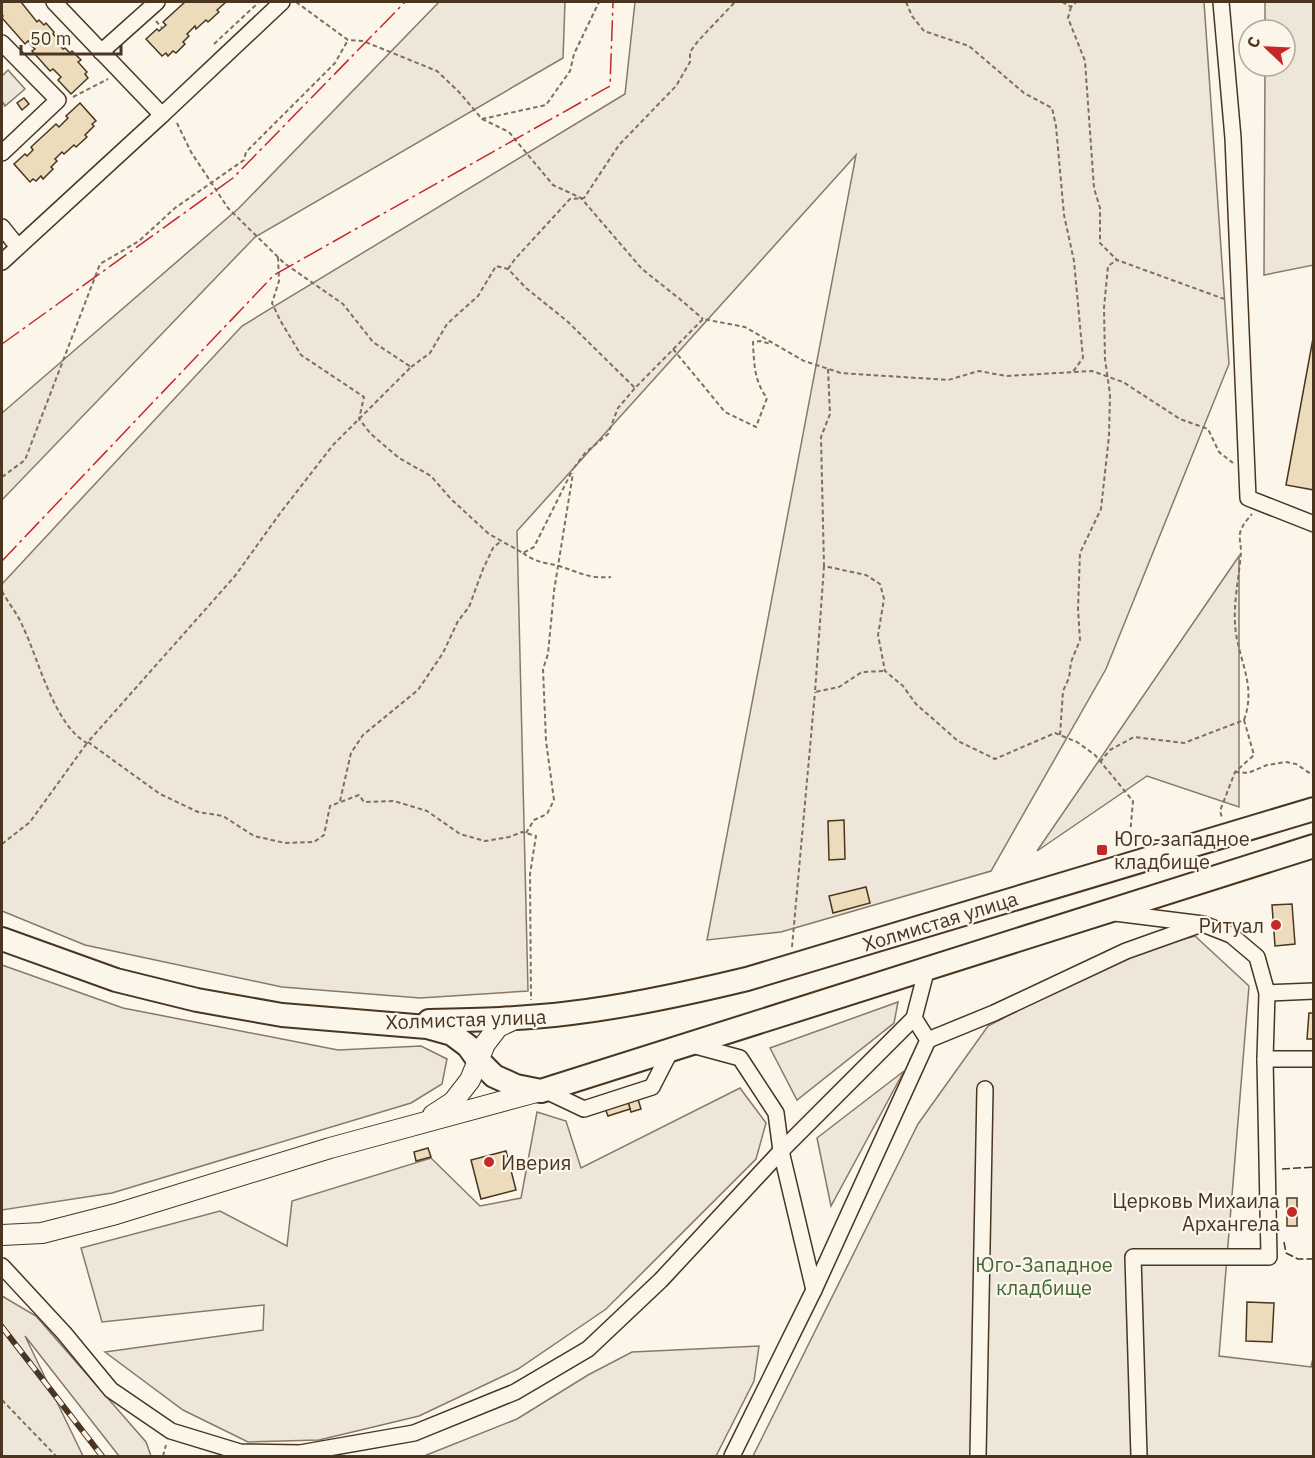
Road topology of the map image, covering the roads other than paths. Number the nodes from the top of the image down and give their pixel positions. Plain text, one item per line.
1 (54, 2) edge
2 (157, 2) edge
3 (282, 2) edge
4 (1221, 2) edge
5 (2, 43) edge
6 (101, 52) junction
7 (166, 111) junction
8 (2, 153) edge
9 (2, 227) edge
10 (18, 247) junction
11 (2, 262) edge
12 (1314, 524) edge
13 (1314, 809) edge
14 (1314, 846) edge
15 (1124, 866) junction
16 (1132, 903) junction
17 (1106, 912) junction
18 (1203, 924) junction
19 (2, 939) edge
20 (927, 968) junction
21 (1314, 991) edge
22 (1267, 993) junction
23 (523, 1018) junction
24 (914, 1018) junction
25 (374, 1022) junction
26 (928, 1040) junction
27 (680, 1047) junction
28 (1265, 1059) junction
29 (1314, 1059) edge
30 (478, 1060) junction
31 (985, 1089) dead end
32 (542, 1090) junction
33 (400, 1129) junction
34 (781, 1151) junction
35 (2, 1235) edge
36 (2, 1266) edge
37 (814, 1290) junction
38 (732, 1456) edge
39 (978, 1456) edge
40 (1139, 1456) edge

1 - 6 lane
2 - 6 lane
3 - 7 lane
4 - 12 lane
5 - 8 lane
6 - 7 lane
7 - 10 lane
9 - 10 lane
10 - 11 lane
13 - 15 highway, Холмистая улица
14 - 16 highway, Холмистая улица
15 - 16 highway
15 - 23 highway, Холмистая улица
16 - 17 highway, Холмистая улица
17 - 18 lane
17 - 20 highway, Холмистая улица
18 - 22 lane
18 - 26 lane
19 - 25 highway
20 - 24 lane
20 - 27 highway, Холмистая улица
21 - 22 lane
22 - 28 lane
23 - 25 highway, Холмистая улица
23 - 30 main road
24 - 26 lane
24 - 34 lane
25 - 30 highway, Холмистая улица
26 - 37 lane
27 - 32 highway, Холмистая улица
27 - 32 lane
27 - 34 lane
28 - 29 lane
28 - 40 lane
30 - 32 highway, Холмистая улица
30 - 33 main road
31 - 39 lane
32 - 33 main road
33 - 35 main road
34 - 36 lane
34 - 37 lane
37 - 38 lane

